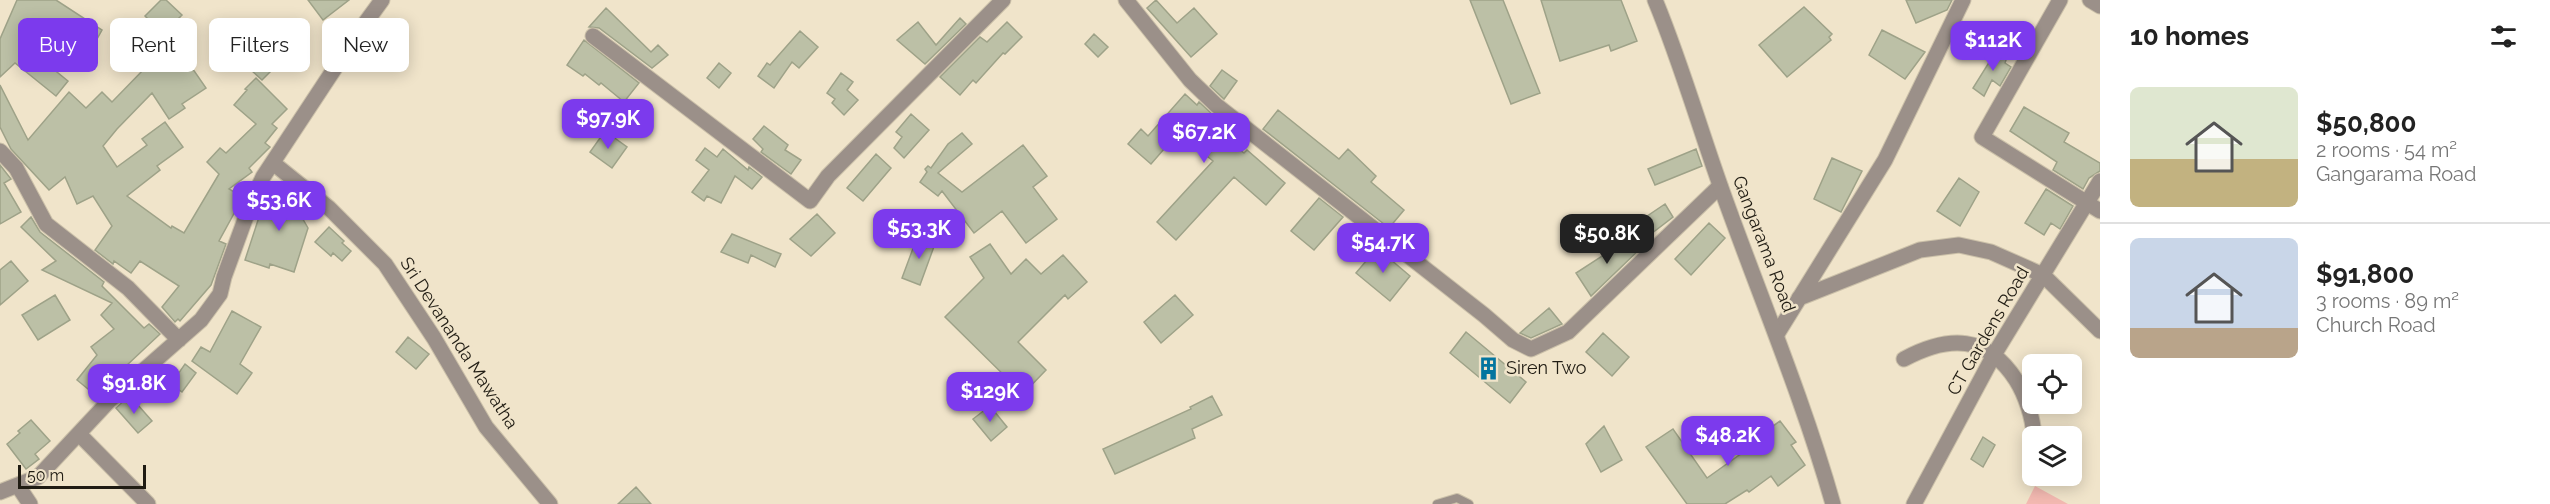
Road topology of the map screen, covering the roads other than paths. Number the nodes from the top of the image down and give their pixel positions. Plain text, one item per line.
1 (382, 0) edge
2 (1003, 0) edge
3 (1125, 0) edge
4 (1654, 0) edge
5 (1963, 0) edge
6 (2060, 0) edge
7 (2090, 0) edge
8 (2100, 6) edge
9 (593, 36) dead end
10 (0, 151) edge
11 (273, 162) junction
12 (2100, 181) edge
13 (1720, 186) junction
14 (2093, 207) edge
15 (2043, 275) junction
16 (1799, 298) junction
17 (2100, 331) edge
18 (1777, 334) junction
19 (179, 340) junction
20 (1995, 353) junction
21 (1904, 359) dead end
22 (2032, 426) edge
23 (79, 434) junction
24 (18, 486) junction
25 (0, 492) edge
26 (30, 504) edge
27 (148, 504) edge
28 (550, 504) edge
29 (1437, 504) edge
30 (1469, 504) edge
31 (1833, 504) edge
32 (1914, 504) edge

1 - 11 street
2 - 9 street
3 - 13 street
4 - 13 street, Gangarama Road
5 - 16 street
6 - 14 street
7 - 8 street
10 - 19 street
11 - 19 street
11 - 28 street, Sri Devananda Mawatha
12 - 14 street, CT Gardens Road
13 - 18 street, Gangarama Road
14 - 15 street, CT Gardens Road
15 - 16 street
15 - 17 street
15 - 20 street, CT Gardens Road
16 - 18 street
18 - 31 street, Gangarama Road
19 - 23 street
20 - 21 street
20 - 22 street
20 - 32 street, CT Gardens Road
23 - 24 street
23 - 27 street
24 - 25 street
24 - 26 street
29 - 30 lane

